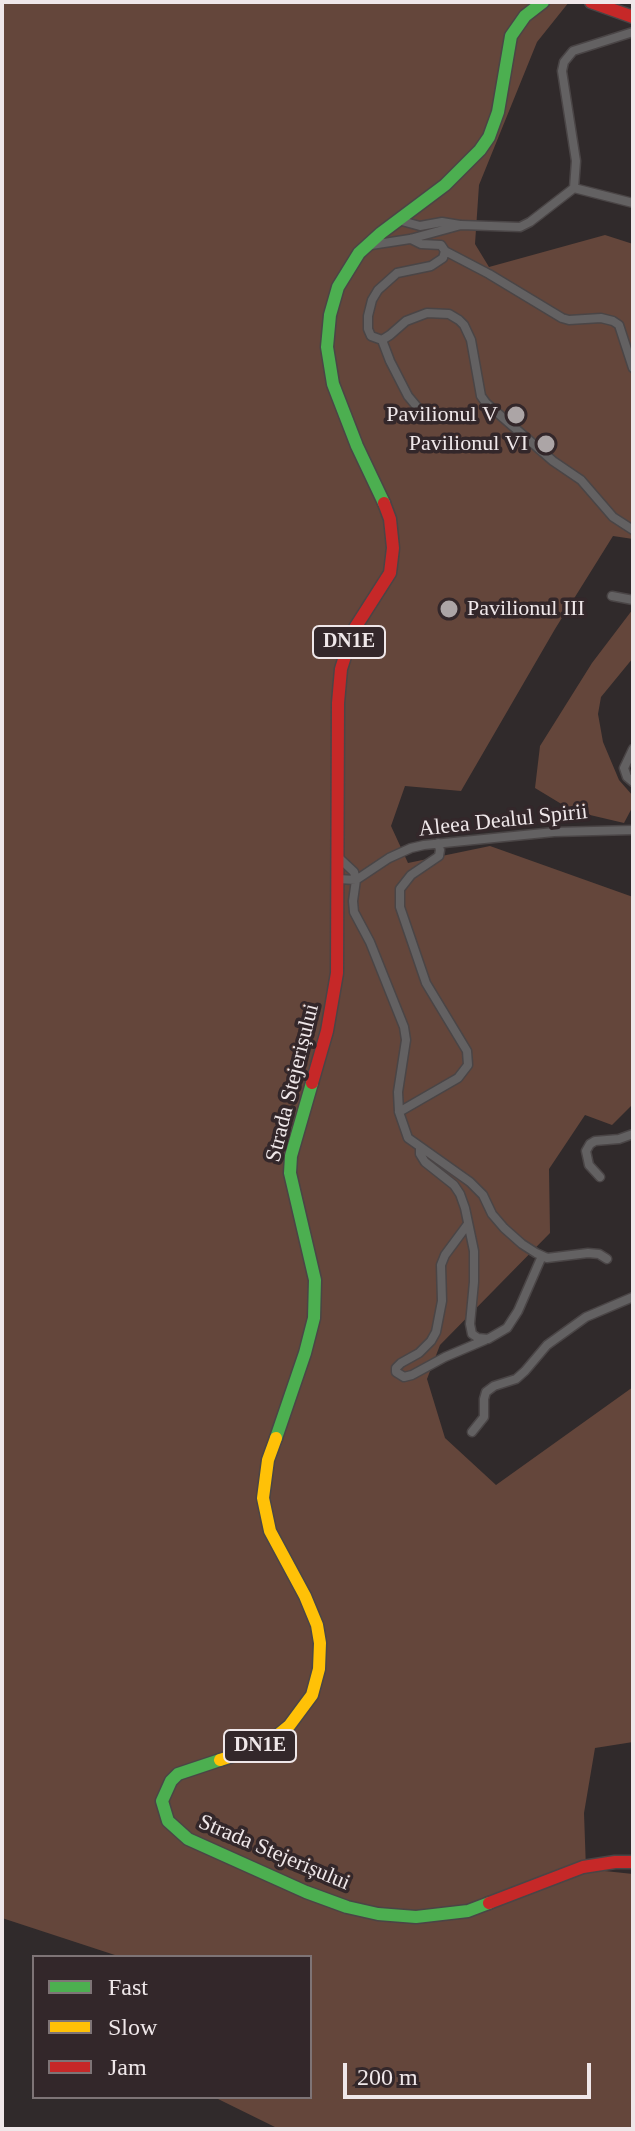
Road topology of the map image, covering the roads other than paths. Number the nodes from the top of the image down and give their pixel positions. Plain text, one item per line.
1 (543, 2) edge
2 (591, 2) edge
3 (610, 5) edge
4 (633, 17) edge
5 (633, 32) edge
6 (613, 39) junction
7 (633, 40) edge
8 (574, 188) junction
9 (633, 203) edge
10 (398, 220) junction
11 (461, 225) junction
12 (410, 239) junction
13 (367, 245) junction
14 (445, 251) junction
15 (382, 340) junction
16 (633, 368) edge
17 (430, 417) dead end
18 (633, 530) edge
19 (612, 596) dead end
20 (633, 600) edge
21 (633, 749) edge
22 (633, 782) edge
23 (633, 830) edge
24 (438, 843) junction
25 (338, 856) junction
26 (338, 879) junction
27 (356, 880) junction
28 (399, 1112) junction
29 (633, 1134) edge
30 (420, 1147) junction
31 (600, 1177) dead end
32 (468, 1224) junction
33 (542, 1256) junction
34 (607, 1259) dead end
35 (633, 1297) edge
36 (488, 1339) junction
37 (472, 1432) dead end
38 (633, 1862) edge

1 - 10 main road, DN1E
2 - 3 main road
3 - 4 main road
5 - 6 street
6 - 7 street
6 - 8 street
8 - 9 street
8 - 11 street
10 - 11 street
10 - 13 main road, DN1E
11 - 12 street
12 - 13 street
12 - 14 street
13 - 25 main road, Strada Stejerișului / DN1E
14 - 15 street
14 - 16 street
15 - 17 street
15 - 18 street
19 - 20 street
21 - 22 street
23 - 24 street, Aleea Dealul Spirii
24 - 27 street, Aleea Dealul Spirii
24 - 28 street
25 - 26 main road, Strada Stejerișului / DN1E
25 - 27 street
26 - 27 street
26 - 38 main road, Strada Stejerișului / DN1E
27 - 28 street
28 - 30 street
29 - 31 street
30 - 32 street
30 - 33 street
32 - 36 street
32 - 36 street
33 - 34 street
33 - 36 street
35 - 37 street

